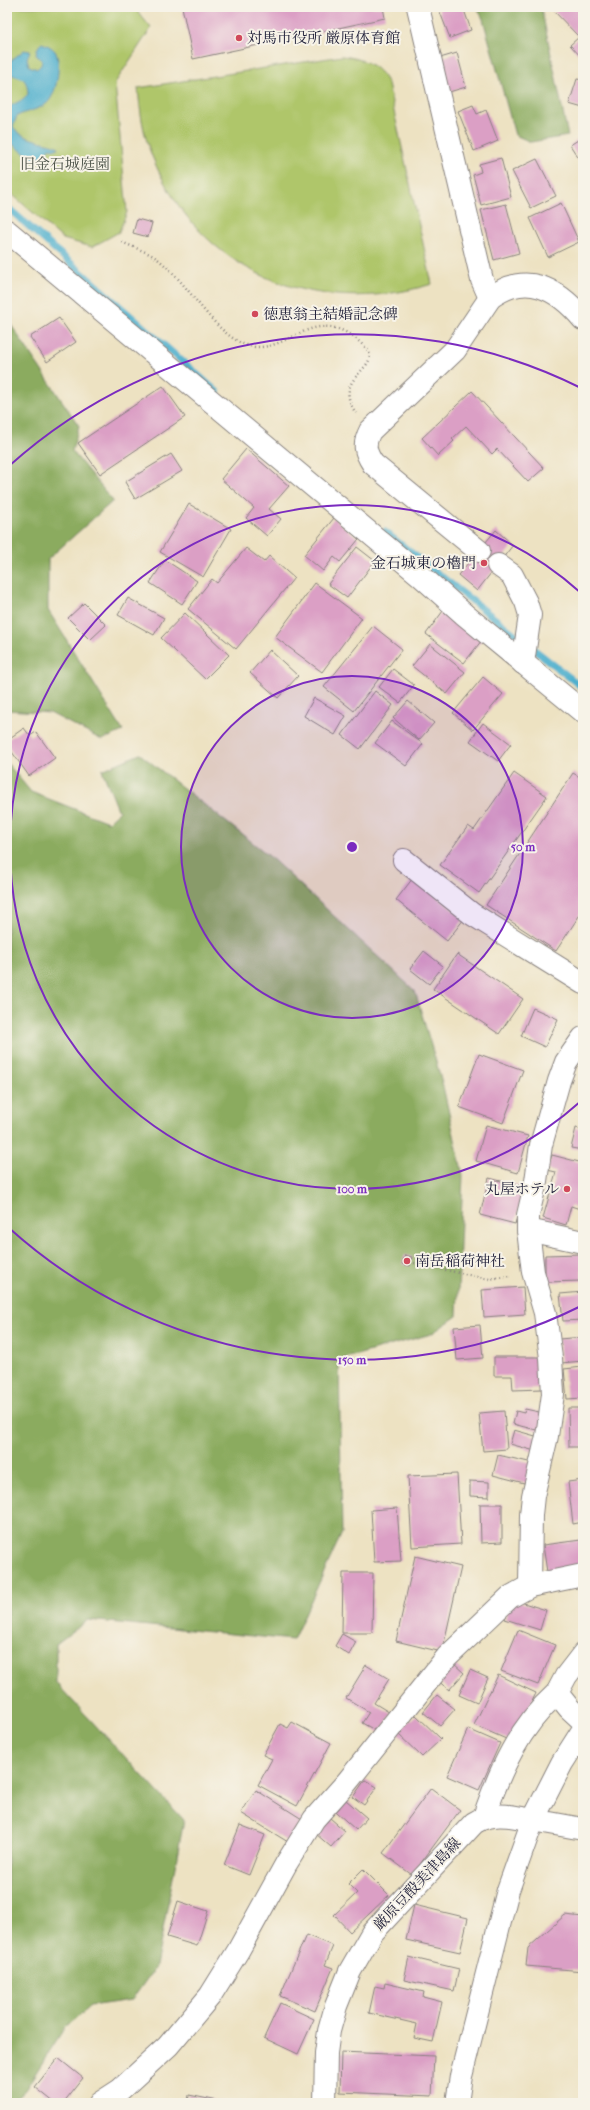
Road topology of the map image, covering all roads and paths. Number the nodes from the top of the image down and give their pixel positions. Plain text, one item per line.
1 (418, 7) edge
2 (7, 231) edge
3 (122, 242) dead end
4 (490, 298) junction
5 (583, 319) edge
6 (370, 431) junction
7 (479, 551) dead end
8 (498, 565) dead end
9 (523, 663) junction
10 (583, 712) edge
11 (404, 860) dead end
12 (583, 983) edge
13 (583, 1038) edge
14 (528, 1230) junction
15 (583, 1242) edge
16 (414, 1263) dead end
17 (488, 1279) dead end
18 (583, 1575) edge
19 (530, 1586) junction
20 (583, 1654) edge
21 (557, 1693) junction
22 (583, 1721) edge
23 (583, 1730) edge
24 (484, 1817) junction
25 (533, 1820) junction
26 (583, 1828) edge
27 (100, 2103) edge
28 (325, 2103) edge
29 (457, 2103) edge

1 - 4 street
2 - 9 street
3 - 6 path
4 - 5 street
4 - 6 street
6 - 7 street
8 - 9 street
9 - 10 street
11 - 12 street
13 - 14 street
14 - 15 street
14 - 19 street
16 - 17 path
18 - 19 street
19 - 27 street
20 - 21 street
21 - 22 street
21 - 24 street
23 - 25 street
24 - 25 street
24 - 28 street, 厳原豆酘美津島線
25 - 26 street
25 - 29 street

